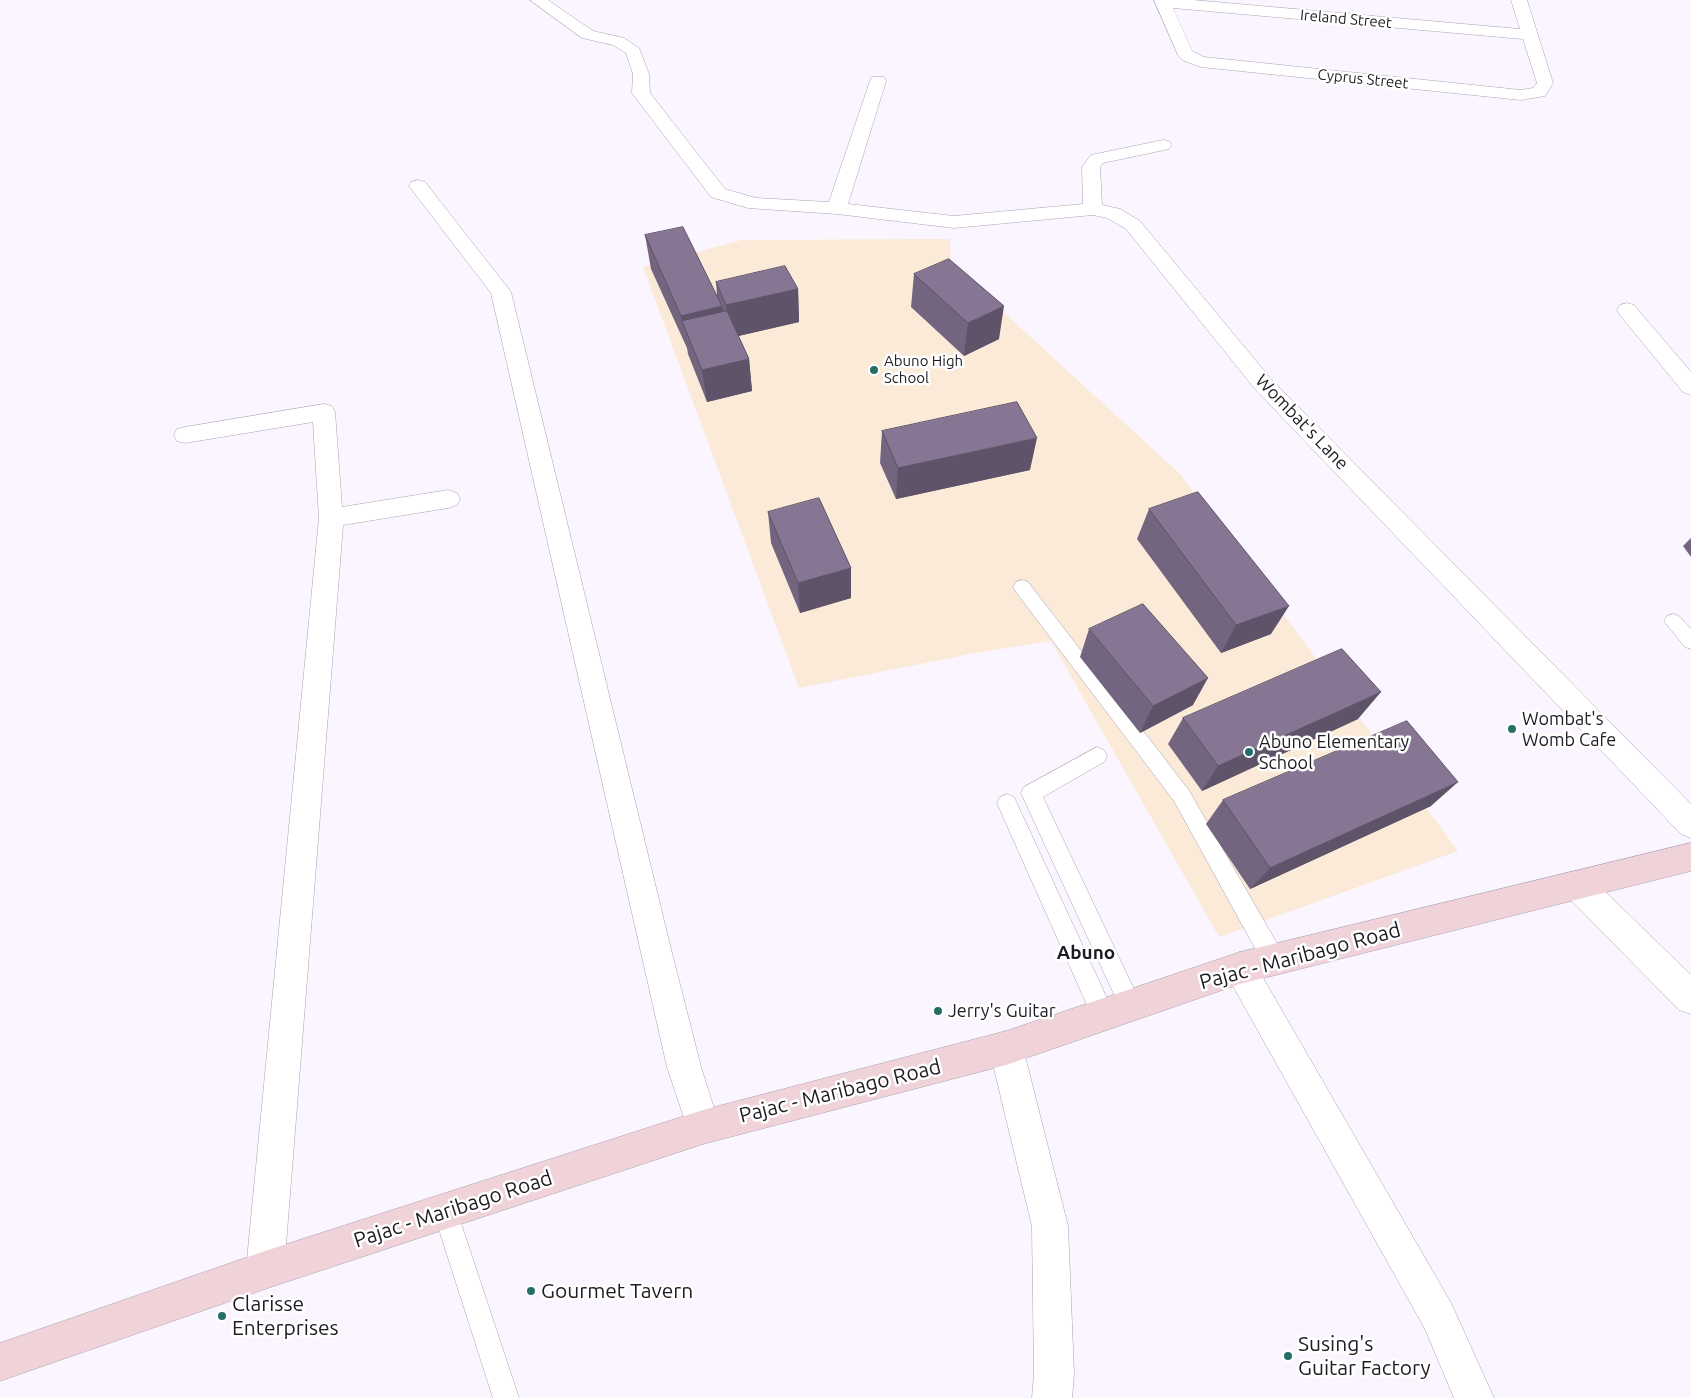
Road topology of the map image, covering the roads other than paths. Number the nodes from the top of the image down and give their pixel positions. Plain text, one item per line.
1 (538, 0) edge
2 (1519, 0) edge
3 (1162, 1) edge
4 (1529, 35) junction
5 (878, 81) dead end
6 (1163, 145) dead end
7 (418, 186) dead end
8 (838, 208) junction
9 (1093, 209) junction
10 (1627, 310) dead end
11 (1691, 386) edge
12 (185, 435) dead end
13 (448, 499) dead end
14 (331, 518) junction
15 (1022, 588) dead end
16 (1674, 621) dead end
17 (1691, 642) edge
18 (1097, 756) dead end
19 (1007, 803) dead end
20 (1691, 824) edge
21 (1691, 857) edge
22 (1578, 886) junction
23 (1274, 960) junction
24 (1240, 968) junction
25 (1691, 998) edge
26 (1117, 1010) junction
27 (1006, 1048) junction
28 (703, 1126) junction
29 (445, 1211) junction
30 (265, 1270) junction
31 (0, 1362) edge
32 (506, 1398) edge
33 (1052, 1398) edge
34 (1474, 1398) edge

1 - 8 street, Wombat's Lane
2 - 4 street
3 - 4 street, Ireland Street
3 - 4 street, Cyprus Street
5 - 8 street
6 - 9 street
7 - 28 street
8 - 9 street, Wombat's Lane
9 - 20 street, Wombat's Lane
10 - 11 street
12 - 14 street
13 - 14 street
14 - 30 street
15 - 23 lane
16 - 17 lane
18 - 26 lane
19 - 26 lane
21 - 22 street, Pajac - Maribago Road
22 - 23 street, Pajac - Maribago Road
22 - 25 street
23 - 24 street, Pajac - Maribago Road
24 - 26 street, Pajac - Maribago Road
24 - 34 street
26 - 27 street, Pajac - Maribago Road
27 - 28 street, Pajac - Maribago Road
27 - 33 street
28 - 29 street, Pajac - Maribago Road
29 - 30 street, Pajac - Maribago Road
29 - 32 lane
30 - 31 street, Pajac - Maribago Road

